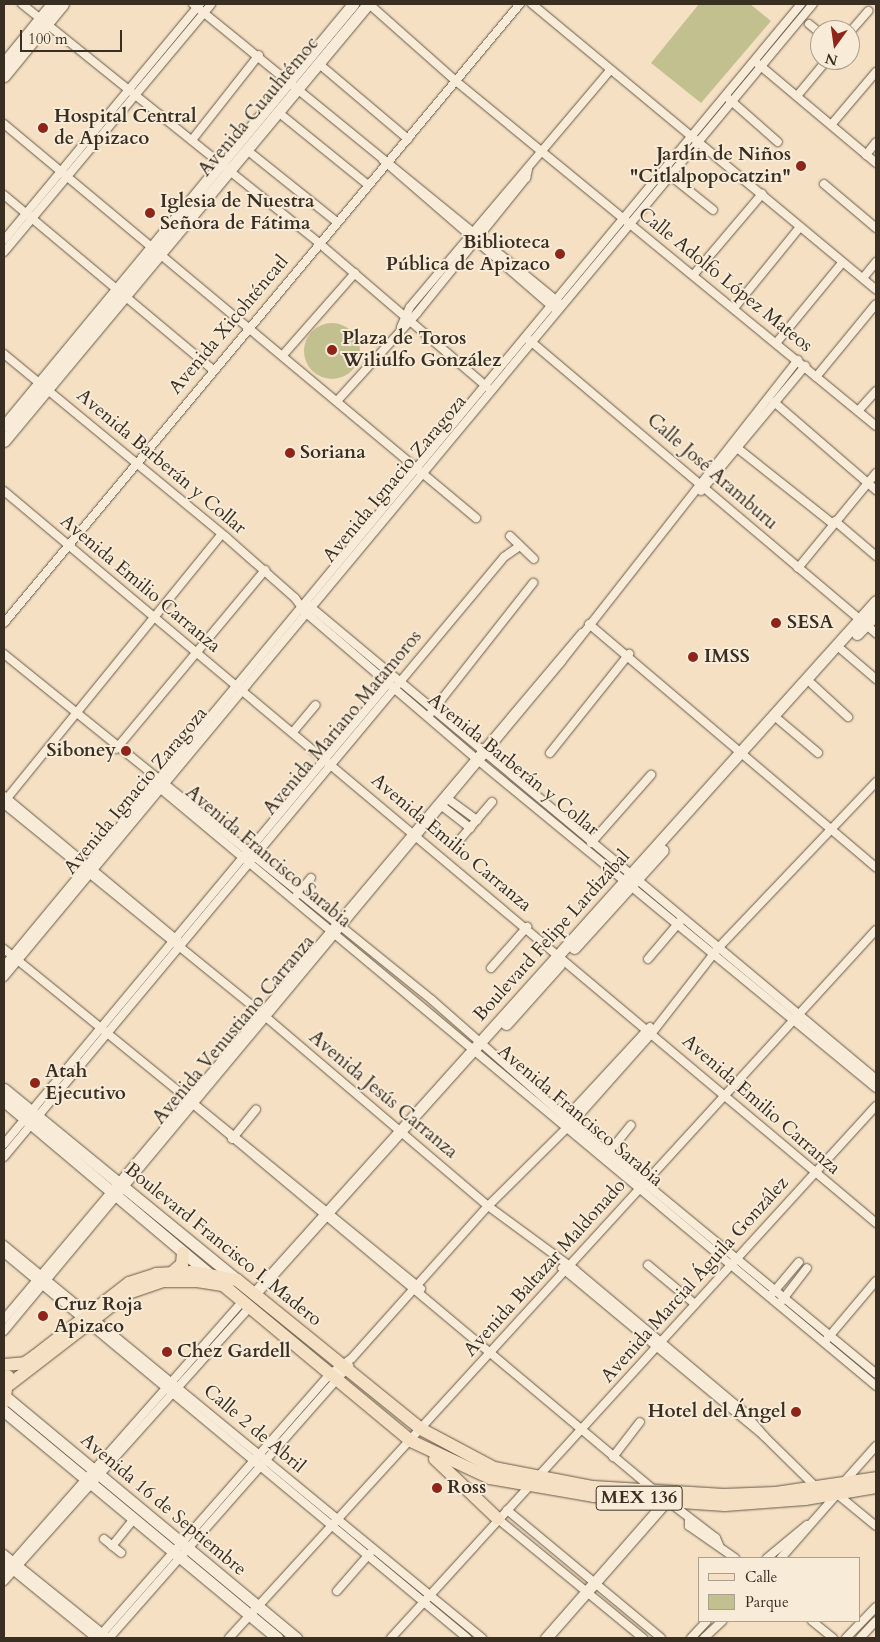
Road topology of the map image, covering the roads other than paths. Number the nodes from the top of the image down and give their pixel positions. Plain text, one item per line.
1 (22, 4) edge
2 (52, 4) edge
3 (63, 4) edge
4 (211, 4) edge
5 (353, 4) edge
6 (368, 4) edge
7 (520, 4) edge
8 (532, 4) edge
9 (801, 4) edge
10 (813, 4) edge
11 (197, 5) edge
12 (794, 12) junction
13 (868, 12) dead end
14 (204, 13) junction
15 (802, 18) junction
16 (42, 21) junction
17 (860, 21) edge
18 (160, 52) junction
19 (259, 55) junction
20 (167, 57) junction
21 (7, 63) edge
22 (318, 63) junction
23 (758, 63) junction
24 (610, 70) junction
25 (819, 70) edge
26 (876, 72) edge
27 (4, 76) edge
28 (457, 82) junction
29 (294, 84) junction
30 (132, 94) junction
31 (797, 96) junction
32 (728, 98) junction
33 (278, 112) junction
34 (4, 124) edge
35 (831, 125) junction
36 (94, 132) junction
37 (696, 136) junction
38 (100, 138) junction
39 (408, 139) junction
40 (192, 140) junction
41 (778, 142) dead end
42 (876, 142) edge
43 (247, 150) junction
44 (542, 152) junction
45 (866, 155) junction
46 (387, 162) junction
47 (876, 163) edge
48 (224, 168) junction
49 (60, 172) junction
50 (667, 172) junction
51 (67, 178) junction
52 (824, 184) dead end
53 (368, 186) junction
54 (762, 194) junction
55 (4, 195) edge
56 (713, 210) dead end
57 (29, 216) junction
58 (624, 218) junction
59 (337, 222) junction
60 (631, 223) junction
61 (800, 227) junction
62 (876, 228) edge
63 (475, 235) junction
64 (7, 240) edge
65 (319, 243) junction
66 (155, 251) junction
67 (4, 252) edge
68 (876, 262) edge
69 (842, 263) junction
70 (588, 268) junction
71 (355, 273) junction
72 (695, 273) junction
73 (863, 278) junction
74 (876, 290) edge
75 (120, 293) junction
76 (876, 304) edge
77 (557, 305) junction
78 (736, 307) junction
79 (407, 318) junction
80 (249, 326) junction
81 (525, 336) junction
82 (532, 342) junction
83 (777, 342) junction
84 (4, 354) edge
85 (283, 355) junction
86 (798, 360) junction
87 (805, 366) junction
88 (212, 369) junction
89 (816, 377) junction
90 (44, 386) junction
91 (487, 387) junction
92 (876, 390) edge
93 (767, 396) junction
94 (337, 401) junction
95 (776, 404) junction
96 (858, 412) junction
97 (4, 426) edge
98 (876, 426) edge
99 (4, 441) edge
100 (730, 442) junction
101 (739, 449) junction
102 (137, 462) junction
103 (420, 469) junction
104 (876, 473) edge
105 (868, 482) junction
106 (702, 486) junction
107 (876, 490) edge
108 (4, 491) edge
109 (476, 518) dead end
110 (834, 522) junction
111 (222, 534) junction
112 (510, 536) dead end
113 (68, 544) junction
114 (520, 546) junction
115 (876, 556) edge
116 (534, 559) dead end
117 (798, 568) junction
118 (265, 570) junction
119 (533, 583) dead end
120 (876, 601) edge
121 (304, 606) junction
122 (876, 614) edge
123 (155, 618) junction
124 (863, 622) junction
125 (4, 623) edge
126 (589, 624) junction
127 (876, 633) edge
128 (842, 650) junction
129 (4, 654) edge
130 (195, 654) junction
131 (629, 654) junction
132 (876, 679) edge
133 (393, 683) junction
134 (238, 686) junction
135 (806, 687) junction
136 (316, 705) dead end
137 (430, 714) junction
138 (75, 715) junction
139 (848, 717) dead end
140 (780, 720) junction
141 (358, 724) junction
142 (293, 732) junction
143 (116, 749) junction
144 (550, 753) dead end
145 (818, 753) dead end
146 (745, 754) junction
147 (479, 756) junction
148 (323, 757) junction
149 (331, 763) junction
150 (651, 775) dead end
151 (876, 782) edge
152 (159, 784) junction
153 (448, 799) junction
154 (4, 800) edge
155 (492, 802) dead end
156 (442, 806) junction
157 (288, 807) junction
158 (477, 820) junction
159 (470, 828) junction
160 (831, 828) junction
161 (414, 835) junction
162 (457, 843) dead end
163 (590, 844) junction
164 (248, 855) junction
165 (876, 867) edge
166 (87, 869) junction
167 (311, 878) dead end
168 (632, 878) junction
169 (296, 896) junction
170 (681, 920) junction
171 (526, 927) junction
172 (334, 929) junction
173 (876, 930) edge
174 (176, 943) junction
175 (4, 949) edge
176 (716, 950) junction
177 (562, 956) junction
178 (15, 958) junction
179 (648, 959) dead end
180 (4, 966) edge
181 (491, 968) dead end
182 (297, 974) junction
183 (4, 977) edge
184 (260, 1012) junction
185 (800, 1017) junction
186 (267, 1018) junction
187 (104, 1029) junction
188 (649, 1031) junction
189 (480, 1048) junction
190 (842, 1054) junction
191 (228, 1058) junction
192 (614, 1063) junction
193 (620, 1068) junction
194 (876, 1078) edge
195 (876, 1088) edge
196 (4, 1089) edge
197 (727, 1095) junction
198 (590, 1096) junction
199 (4, 1101) edge
200 (190, 1102) junction
201 (876, 1106) edge
202 (256, 1110) dead end
203 (31, 1117) junction
204 (566, 1123) junction
205 (631, 1125) dead end
206 (404, 1132) junction
207 (233, 1137) junction
208 (4, 1144) edge
209 (610, 1151) junction
210 (4, 1155) edge
211 (815, 1173) junction
212 (647, 1181) junction
213 (641, 1187) junction
214 (118, 1190) junction
215 (488, 1206) junction
216 (328, 1215) junction
217 (876, 1223) edge
218 (4, 1245) edge
219 (7, 1253) edge
220 (182, 1253) junction
221 (733, 1262) junction
222 (648, 1265) dead end
223 (564, 1267) junction
224 (174, 1271) junction
225 (210, 1275) junction
226 (237, 1280) junction
227 (41, 1281) junction
228 (876, 1281) edge
229 (223, 1285) junction
230 (416, 1287) junction
231 (772, 1295) junction
232 (252, 1300) junction
233 (781, 1302) junction
234 (695, 1304) junction
235 (4, 1319) edge
236 (86, 1319) junction
237 (4, 1331) edge
238 (828, 1339) junction
239 (657, 1346) junction
240 (491, 1352) junction
241 (4, 1367) edge
242 (344, 1368) junction
243 (876, 1374) edge
244 (334, 1378) junction
245 (10, 1384) junction
246 (173, 1386) junction
247 (876, 1386) edge
248 (5, 1400) edge
249 (4, 1411) edge
250 (640, 1422) dead end
251 (421, 1429) junction
252 (580, 1431) junction
253 (411, 1441) junction
254 (876, 1446) edge
255 (426, 1450) junction
256 (612, 1456) junction
257 (262, 1460) junction
258 (93, 1477) junction
259 (539, 1478) junction
260 (876, 1478) edge
261 (529, 1486) junction
262 (876, 1487) edge
263 (818, 1488) junction
264 (653, 1489) junction
265 (840, 1489) junction
266 (667, 1500) junction
267 (502, 1514) junction
268 (135, 1518) junction
269 (334, 1524) junction
270 (809, 1524) junction
271 (876, 1526) edge
272 (104, 1540) dead end
273 (112, 1546) junction
274 (183, 1549) junction
275 (373, 1550) junction
276 (556, 1551) junction
277 (121, 1552) dead end
278 (4, 1554) edge
279 (367, 1556) junction
280 (734, 1557) edge
281 (768, 1557) edge
282 (782, 1557) edge
283 (548, 1560) junction
284 (10, 1567) edge
285 (4, 1581) edge
286 (593, 1589) junction
287 (337, 1591) dead end
288 (430, 1595) junction
289 (422, 1603) junction
290 (876, 1607) edge
291 (254, 1611) junction
292 (876, 1621) edge
293 (706, 1622) edge
294 (720, 1622) edge
295 (813, 1622) edge
296 (644, 1624) junction
297 (472, 1630) junction
298 (640, 1636) edge
299 (103, 1637) edge
300 (229, 1638) edge
301 (277, 1638) edge
302 (296, 1638) edge
303 (391, 1638) edge
304 (467, 1638) edge
305 (482, 1638) edge
306 (546, 1638) edge
307 (661, 1638) edge
308 (691, 1638) edge
309 (704, 1638) edge
310 (833, 1638) edge
311 (846, 1638) edge
312 (860, 1638) edge

1 - 16 street
2 - 16 main road
3 - 16 main road
4 - 14 street
5 - 29 main road, Avenida Cuauhtémoc
6 - 22 main road, Avenida Cuauhtémoc
6 - 28 street, Calle Adolfo López Mateos
7 - 28 street, Avenida Xicohténcatl
8 - 24 street
9 - 12 street, Avenida Ignacio Zaragoza
10 - 15 street, Avenida Ignacio Zaragoza
11 - 14 street
11 - 18 street
12 - 15 street
12 - 23 street, Avenida Ignacio Zaragoza
13 - 17 street
14 - 19 street
14 - 20 street
15 - 23 street, Avenida Ignacio Zaragoza
16 - 21 main road
16 - 30 street
18 - 20 street
18 - 30 street
19 - 29 street
19 - 40 street
20 - 30 street
21 - 27 main road
22 - 29 main road, Avenida Cuauhtémoc
22 - 39 street
23 - 31 street
23 - 32 street, Avenida Ignacio Zaragoza
24 - 37 street
24 - 44 street
25 - 31 street
26 - 35 street
28 - 39 street, Avenida Xicohténcatl
28 - 44 street, Calle Adolfo López Mateos
29 - 33 main road, Avenida Cuauhtémoc
29 - 46 street
29 - 48 main road, Avenida Cuauhtémoc
30 - 36 street
30 - 38 street
30 - 40 street
31 - 35 street
32 - 37 street, Avenida Ignacio Zaragoza
32 - 41 street
33 - 43 main road, Avenida Cuauhtémoc
33 - 53 street
34 - 49 street
35 - 45 street
36 - 38 street
36 - 49 street
37 - 50 street, Avenida Ignacio Zaragoza
37 - 54 street
38 - 51 street
39 - 46 street, Avenida Xicohténcatl
40 - 48 street
42 - 45 street
43 - 48 main road, Avenida Cuauhtémoc
43 - 59 street
44 - 58 street, Calle Adolfo López Mateos
44 - 63 street
45 - 47 street
46 - 53 street, Avenida Xicohténcatl
46 - 63 street
48 - 65 street
48 - 66 main road, Avenida Cuauhtémoc
49 - 51 street
49 - 57 street
50 - 56 street
50 - 58 street, Avenida Ignacio Zaragoza
50 - 60 street, Avenida Ignacio Zaragoza
51 - 57 street
51 - 66 street
52 - 62 street
53 - 59 street, Avenida Xicohténcatl
54 - 61 street
54 - 72 street
55 - 57 street
57 - 64 street
57 - 75 street
58 - 60 street, Calle Adolfo López Mateos
58 - 70 street, Avenida Ignacio Zaragoza
59 - 65 street, Avenida Xicohténcatl
60 - 70 street, Avenida Ignacio Zaragoza
60 - 72 street, Calle Adolfo López Mateos
61 - 69 street
61 - 78 street
63 - 77 street
63 - 79 street
64 - 67 street
65 - 71 street
65 - 80 street, Avenida Xicohténcatl
66 - 75 main road, Avenida Cuauhtémoc
66 - 80 street
68 - 73 street
69 - 73 street
69 - 83 street
70 - 77 street, Avenida Ignacio Zaragoza
71 - 79 street
71 - 85 street
72 - 78 street, Calle Adolfo López Mateos
73 - 74 street
75 - 88 street
75 - 90 main road, Avenida Cuauhtémoc
76 - 89 street
77 - 81 street, Avenida Ignacio Zaragoza
77 - 82 street, Avenida Ignacio Zaragoza
78 - 83 street, Calle Adolfo López Mateos
79 - 91 street
79 - 94 street
80 - 85 street
80 - 88 street, Avenida Xicohténcatl
81 - 82 street, Calle José Aramburu
81 - 91 street, Avenida Ignacio Zaragoza
82 - 91 street, Avenida Ignacio Zaragoza
82 - 106 street, Calle José Aramburu
83 - 86 street, Calle Adolfo López Mateos
84 - 90 street, Avenida Barberán y Collar
85 - 94 street
86 - 87 street, Calle Adolfo López Mateos
86 - 93 street, Avenida Venustiano Carranza
87 - 89 street, Calle Adolfo López Mateos
87 - 95 street, Avenida Venustiano Carranza
88 - 102 street, Avenida Xicohténcatl
89 - 96 street, Calle Adolfo López Mateos
90 - 97 main road, Avenida Cuauhtémoc
90 - 99 main road, Avenida Cuauhtémoc
90 - 102 street, Avenida Barberán y Collar
91 - 103 street, Avenida Ignacio Zaragoza
92 - 96 street
93 - 95 street
93 - 100 street, Avenida Venustiano Carranza
94 - 103 street
95 - 101 street, Avenida Venustiano Carranza
95 - 105 street
96 - 98 street, Calle Adolfo López Mateos
100 - 101 street
100 - 106 street, Avenida Venustiano Carranza
101 - 106 street, Avenida Venustiano Carranza
101 - 110 street
102 - 111 street, Avenida Barberán y Collar
102 - 113 street, Avenida Xicohténcatl
103 - 109 street
103 - 121 street, Avenida Ignacio Zaragoza
104 - 105 street
105 - 107 street
105 - 110 street
106 - 117 street, Calle José Aramburu
106 - 126 street, Avenida Venustiano Carranza
108 - 113 street, Avenida Emilio Carranza
110 - 115 street
110 - 117 street
111 - 118 street, Avenida Barberán y Collar
111 - 123 street
112 - 114 street
113 - 123 street, Avenida Emilio Carranza
113 - 125 street, Avenida Xicohténcatl
114 - 116 street
114 - 133 street, Avenida Mariano Matamoros
117 - 124 street, Calle José Aramburu
118 - 121 street, Avenida Barberán y Collar
118 - 130 street
119 - 137 street
120 - 124 main road, Boulevard Felipe Lardizábal
121 - 133 street, Avenida Barberán y Collar
121 - 134 street, Avenida Ignacio Zaragoza
122 - 124 main road, Boulevard Felipe Lardizábal
123 - 130 street, Avenida Emilio Carranza
123 - 138 street
124 - 127 street, Calle José Aramburu
124 - 128 main road, Boulevard Felipe Lardizábal
124 - 135 main road, Boulevard Felipe Lardizábal
126 - 131 street
126 - 147 street, Avenida Venustiano Carranza
128 - 132 street
128 - 135 main road, Boulevard Felipe Lardizábal
129 - 138 street, Avenida Francisco Sarabia
130 - 134 street, Avenida Emilio Carranza
130 - 143 street
131 - 144 street
131 - 146 street
133 - 137 street, Avenida Barberán y Collar
133 - 141 street, Avenida Mariano Matamoros
134 - 142 street, Avenida Emilio Carranza
134 - 152 street, Avenida Ignacio Zaragoza
135 - 139 street
135 - 140 main road, Boulevard Felipe Lardizábal
135 - 146 main road, Boulevard Felipe Lardizábal
136 - 142 street
137 - 147 street, Avenida Barberán y Collar
138 - 143 street, Avenida Francisco Sarabia
138 - 154 street
140 - 145 street
140 - 146 main road, Boulevard Felipe Lardizábal
141 - 148 street, Avenida Mariano Matamoros
141 - 149 street, Avenida Mariano Matamoros
142 - 148 street, Avenida Emilio Carranza
143 - 152 street, Avenida Francisco Sarabia
146 - 160 street
146 - 168 main road, Boulevard Felipe Lardizábal
147 - 153 street, Avenida Venustiano Carranza
147 - 161 street, Avenida Venustiano Carranza
147 - 163 street, Avenida Barberán y Collar
148 - 149 street, Avenida Emilio Carranza
148 - 157 street, Avenida Mariano Matamoros
149 - 157 street, Avenida Mariano Matamoros
149 - 161 street, Avenida Emilio Carranza
150 - 163 street
151 - 160 street
152 - 164 street, Avenida Francisco Sarabia
152 - 166 street, Avenida Ignacio Zaragoza
153 - 156 street, Avenida Venustiano Carranza
153 - 158 street
154 - 166 street, Avenida Jesús Carranza
155 - 158 street
156 - 159 street
156 - 161 street, Avenida Venustiano Carranza
157 - 164 street, Avenida Mariano Matamoros
158 - 159 street
159 - 162 street
160 - 165 street
160 - 176 street
161 - 171 street, Avenida Emilio Carranza
161 - 172 street, Avenida Venustiano Carranza
163 - 168 street, Avenida Barberán y Collar
164 - 169 street, Avenida Francisco Sarabia
164 - 174 street, Avenida Mariano Matamoros
166 - 174 street, Avenida Jesús Carranza
166 - 178 street, Avenida Ignacio Zaragoza
167 - 169 street
168 - 170 street, Avenida Barberán y Collar
168 - 177 main road, Boulevard Felipe Lardizábal
169 - 172 street, Avenida Francisco Sarabia
170 - 176 street, Avenida Barberán y Collar
170 - 179 street
171 - 177 street, Avenida Emilio Carranza
171 - 181 street
172 - 182 street, Avenida Venustiano Carranza
172 - 189 street, Avenida Francisco Sarabia
173 - 185 street, Avenida Baltazar Maldonado
174 - 184 street, Avenida Jesús Carranza
174 - 187 street, Avenida Mariano Matamoros
175 - 178 street
176 - 185 street, Avenida Barberán y Collar
176 - 188 street
177 - 188 street, Avenida Emilio Carranza
177 - 189 main road, Boulevard Felipe Lardizábal
178 - 180 street, Avenida Ignacio Zaragoza
178 - 183 street, Avenida Ignacio Zaragoza
178 - 187 street
182 - 184 street, Avenida Venustiano Carranza
182 - 186 street, Avenida Venustiano Carranza
184 - 186 street, Avenida Jesús Carranza
184 - 191 street, Avenida Venustiano Carranza
185 - 190 street, Avenida Barberán y Collar
185 - 197 street, Avenida Baltazar Maldonado
186 - 191 street, Avenida Venustiano Carranza
186 - 206 street, Avenida Jesús Carranza
187 - 200 street
187 - 203 street, Avenida Mariano Matamoros
188 - 192 street
188 - 193 street
188 - 197 street, Avenida Emilio Carranza
189 - 204 street, Avenida Francisco Sarabia
189 - 206 main road, Boulevard Felipe Lardizábal
190 - 194 street, Avenida Barberán y Collar
190 - 195 street, Avenida Barberán y Collar
191 - 200 street, Avenida Venustiano Carranza
192 - 193 street
192 - 198 street
193 - 198 street
196 - 203 main road, Boulevard Francisco I. Madero
197 - 211 street, Avenida Emilio Carranza
197 - 212 street, Avenida Baltazar Maldonado
198 - 204 street
199 - 203 main road, Boulevard Francisco I. Madero
200 - 207 street
200 - 214 street, Avenida Venustiano Carranza
201 - 211 street, Avenida Marcial Águila González
202 - 207 street
203 - 208 street, Avenida Mariano Matamoros
203 - 210 street, Avenida Mariano Matamoros
203 - 214 main road, Boulevard Francisco I. Madero
204 - 209 street, Avenida Francisco Sarabia
204 - 213 street, Avenida Francisco Sarabia
204 - 215 street
205 - 209 street
206 - 215 street, Avenida Jesús Carranza
206 - 216 main road, Boulevard Felipe Lardizábal
207 - 216 street
209 - 212 street, Avenida Francisco Sarabia
211 - 217 street, Avenida Emilio Carranza
211 - 221 street, Avenida Marcial Águila González
212 - 213 street, Avenida Baltazar Maldonado
212 - 221 street, Avenida Francisco Sarabia
213 - 221 street, Avenida Francisco Sarabia
213 - 223 street, Avenida Baltazar Maldonado
214 - 220 main road, Boulevard Francisco I. Madero
214 - 226 main road, Boulevard Francisco I. Madero
214 - 227 street, Avenida Venustiano Carranza
215 - 223 street, Avenida Jesús Carranza
215 - 230 street
216 - 230 street
216 - 232 main road, Boulevard Felipe Lardizábal
218 - 219 street, Calle 2 de Abril
219 - 227 street, Calle 2 de Abril
220 - 224 main road
220 - 225 main road, Boulevard Francisco I. Madero
221 - 231 street, Avenida Francisco Sarabia
221 - 234 street, Avenida Marcial Águila González
222 - 234 street
223 - 239 street, Avenida Jesús Carranza
223 - 240 street, Avenida Baltazar Maldonado
224 - 225 main road, MEX 136
224 - 236 main road, MEX 136
225 - 226 main road, MEX 136
225 - 229 main road, Boulevard Francisco I. Madero
226 - 232 main road, Boulevard Francisco I. Madero / MEX 136
227 - 235 street, Avenida Venustiano Carranza
227 - 236 street, Calle 2 de Abril
227 - 237 street, Avenida Venustiano Carranza
228 - 238 street
229 - 232 main road, Boulevard Francisco I. Madero / MEX 136
229 - 236 main road, MEX 136
230 - 240 street
230 - 242 street
231 - 233 street, Avenida Francisco Sarabia
231 - 233 street
232 - 242 main road, Boulevard Francisco I. Madero / MEX 136
232 - 244 main road, Boulevard Francisco I. Madero / MEX 136
232 - 246 street, Boulevard Felipe Lardizábal
233 - 238 street, Avenida Francisco Sarabia
234 - 239 street, Avenida Marcial Águila González
236 - 241 main road, MEX 136
236 - 245 main road, MEX 136
236 - 246 street, Calle 2 de Abril
238 - 243 street, Avenida Francisco Sarabia
238 - 247 street, Avenida Francisco Sarabia
239 - 252 street, Avenida Marcial Águila González
239 - 263 street, Avenida Jesús Carranza
240 - 251 street, Avenida Baltazar Maldonado
240 - 252 street
241 - 245 main road
242 - 244 street
242 - 251 main road, Boulevard Francisco I. Madero / MEX 136
244 - 253 main road, Boulevard Francisco I. Madero / MEX 136
244 - 257 street
245 - 248 main road
246 - 257 street, Calle 2 de Abril
246 - 258 street, Boulevard Felipe Lardizábal
248 - 258 main road, Avenida 16 de Septiembre
249 - 258 main road, Avenida 16 de Septiembre
250 - 256 street
251 - 253 street, Avenida Baltazar Maldonado
251 - 259 main road, MEX 136
252 - 256 street
252 - 259 street, Avenida Marcial Águila González
253 - 255 main road, MEX 136
253 - 269 street
254 - 265 street
255 - 261 main road, MEX 136
255 - 267 main road
256 - 264 street
257 - 269 street, Calle 2 de Abril
257 - 274 street
258 - 268 main road, Avenida 16 de Septiembre
258 - 274 main road, Avenida 16 de Septiembre
258 - 284 street, Boulevard Felipe Lardizábal
259 - 261 street, Avenida Marcial Águila González
259 - 264 main road, MEX 136
260 - 265 main road, MEX 136
261 - 266 main road, MEX 136
261 - 267 street
262 - 265 main road, MEX 136
263 - 264 main road, MEX 136
263 - 265 main road, MEX 136
264 - 266 street
265 - 266 main road, MEX 136
265 - 270 street
265 - 271 street
266 - 280 street
266 - 286 main road
267 - 276 street
267 - 283 street
267 - 288 street
268 - 273 street
268 - 274 main road, Avenida 16 de Septiembre
269 - 275 street, Calle 2 de Abril
269 - 279 street, Calle 2 de Abril
269 - 291 street
270 - 281 street
270 - 282 street
272 - 273 street
273 - 277 street
274 - 291 main road, Avenida 16 de Septiembre
274 - 299 street
275 - 279 street
275 - 288 street, Calle 2 de Abril
276 - 283 street
276 - 286 street
278 - 284 street
279 - 287 street
279 - 289 street, Calle 2 de Abril
283 - 286 street
284 - 285 street, Boulevard Felipe Lardizábal
284 - 299 street
286 - 296 street
286 - 298 street
286 - 306 main road
288 - 289 street
288 - 297 street, Calle 2 de Abril
289 - 303 street
289 - 304 street, Calle 2 de Abril
290 - 311 street
291 - 300 street
291 - 301 main road, Avenida 16 de Septiembre
291 - 302 main road, Avenida 16 de Septiembre
292 - 312 street
293 - 308 street
294 - 309 street
295 - 310 street
296 - 298 street
296 - 307 street
297 - 304 street
297 - 305 street, Calle 2 de Abril

